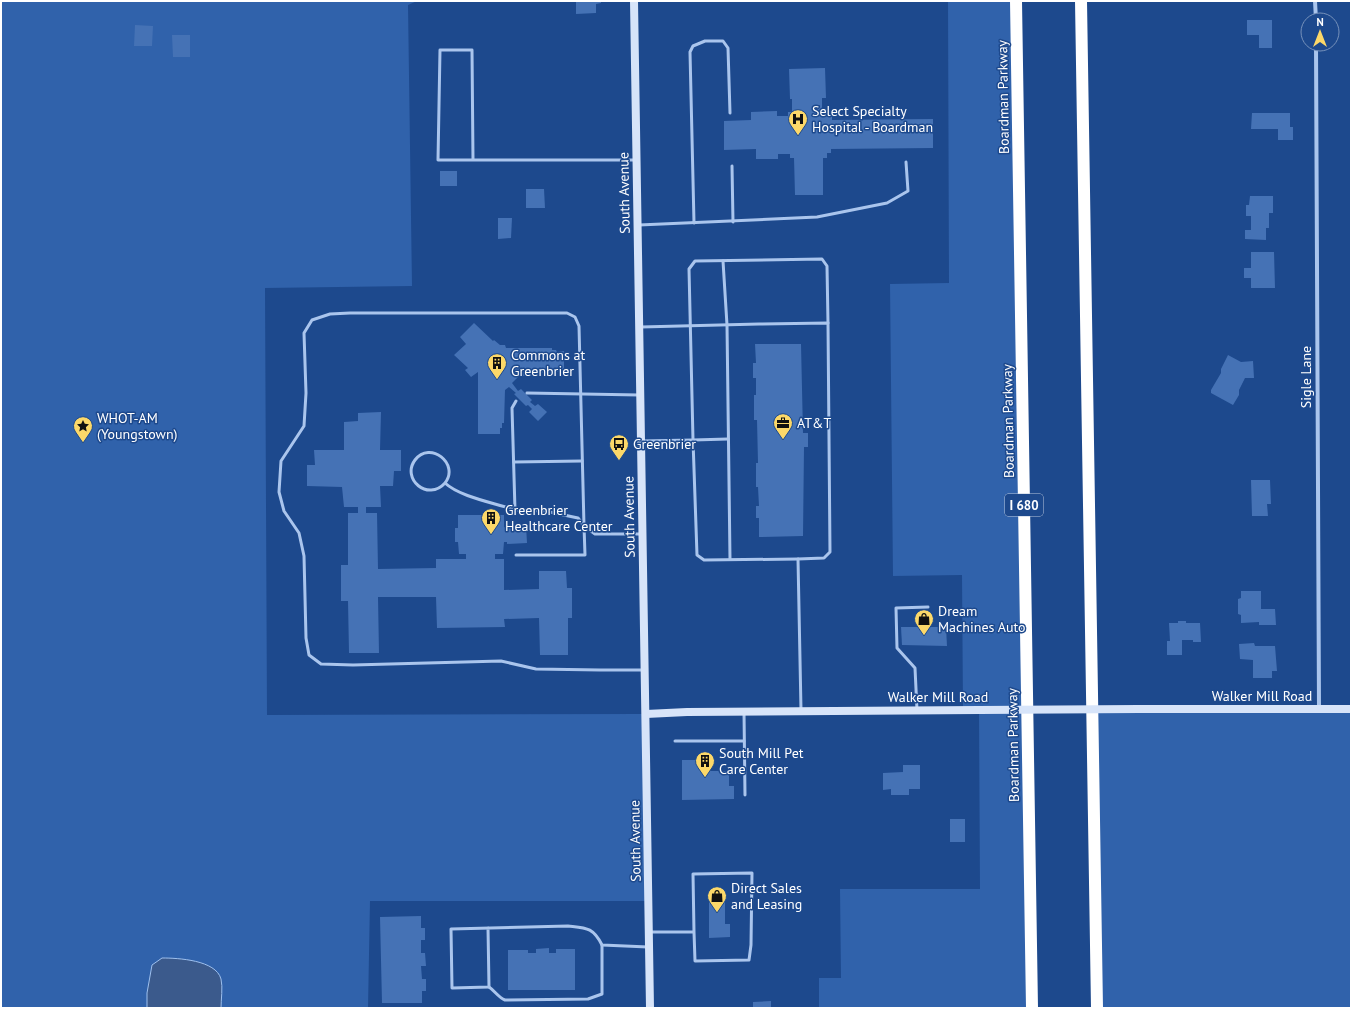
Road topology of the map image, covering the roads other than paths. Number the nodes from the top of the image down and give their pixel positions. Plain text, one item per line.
1 (634, 1) edge
2 (1016, 1) edge
3 (1081, 1) edge
4 (1316, 1) edge
5 (1316, 12) edge
6 (1316, 52) edge
7 (730, 113) dead end
8 (473, 160) junction
9 (636, 160) junction
10 (906, 162) dead end
11 (732, 166) dead end
12 (733, 222) junction
13 (694, 223) junction
14 (637, 225) junction
15 (723, 260) junction
16 (828, 323) junction
17 (690, 325) junction
18 (727, 325) junction
19 (639, 327) junction
20 (527, 393) dead end
21 (580, 394) junction
22 (640, 395) junction
23 (516, 401) dead end
24 (728, 439) junction
25 (693, 440) junction
26 (641, 441) junction
27 (582, 461) junction
28 (514, 462) junction
29 (445, 483) junction
30 (515, 510) junction
31 (584, 526) junction
32 (642, 534) junction
33 (516, 556) dead end
34 (730, 559) junction
35 (798, 559) junction
36 (928, 607) dead end
37 (645, 670) junction
38 (1319, 709) junction
39 (1351, 709) edge
40 (917, 710) junction
41 (801, 711) junction
42 (744, 712) junction
43 (646, 714) junction
44 (675, 741) dead end
45 (744, 741) junction
46 (745, 796) dead end
47 (488, 928) junction
48 (649, 932) junction
49 (694, 932) junction
50 (602, 945) junction
51 (649, 947) junction
52 (489, 987) junction
53 (650, 1008) edge
54 (1032, 1008) edge
55 (1097, 1008) edge

1 - 9 main road, South Avenue
2 - 54 highway, Boardman Parkway / I 680
3 - 55 highway
4 - 5 street
6 - 38 street, Sigle Lane
7 - 13 lane
8 - 8 lane
8 - 9 lane
9 - 14 main road, South Avenue
10 - 12 lane
11 - 12 lane
12 - 13 lane
13 - 14 lane
14 - 19 main road, South Avenue
15 - 16 lane
15 - 17 lane
15 - 18 lane
16 - 18 lane
16 - 35 lane
17 - 18 lane
17 - 19 lane
17 - 25 lane
18 - 24 lane
19 - 22 main road, South Avenue
20 - 21 lane
21 - 22 lane
21 - 27 lane
21 - 37 lane
22 - 26 main road, South Avenue
23 - 28 lane
24 - 25 lane
24 - 34 lane
25 - 26 lane
25 - 34 lane
26 - 32 main road, South Avenue
27 - 28 lane
27 - 31 lane
28 - 30 lane
29 - 29 lane
29 - 30 lane
30 - 31 lane
31 - 32 lane
31 - 33 lane
32 - 37 main road, South Avenue
34 - 35 lane
35 - 41 lane
36 - 40 lane
37 - 43 main road, South Avenue
38 - 39 main road, Walker Mill Road
38 - 40 main road, Walker Mill Road, bridge
40 - 41 main road, Walker Mill Road
41 - 42 main road, Walker Mill Road
42 - 43 main road, Walker Mill Road
42 - 45 lane
43 - 48 main road, South Avenue
44 - 45 lane
45 - 46 lane
47 - 50 lane
47 - 52 lane
47 - 52 lane
48 - 49 lane
48 - 51 main road, South Avenue
49 - 49 lane
50 - 51 lane
50 - 52 lane
51 - 53 main road, South Avenue

